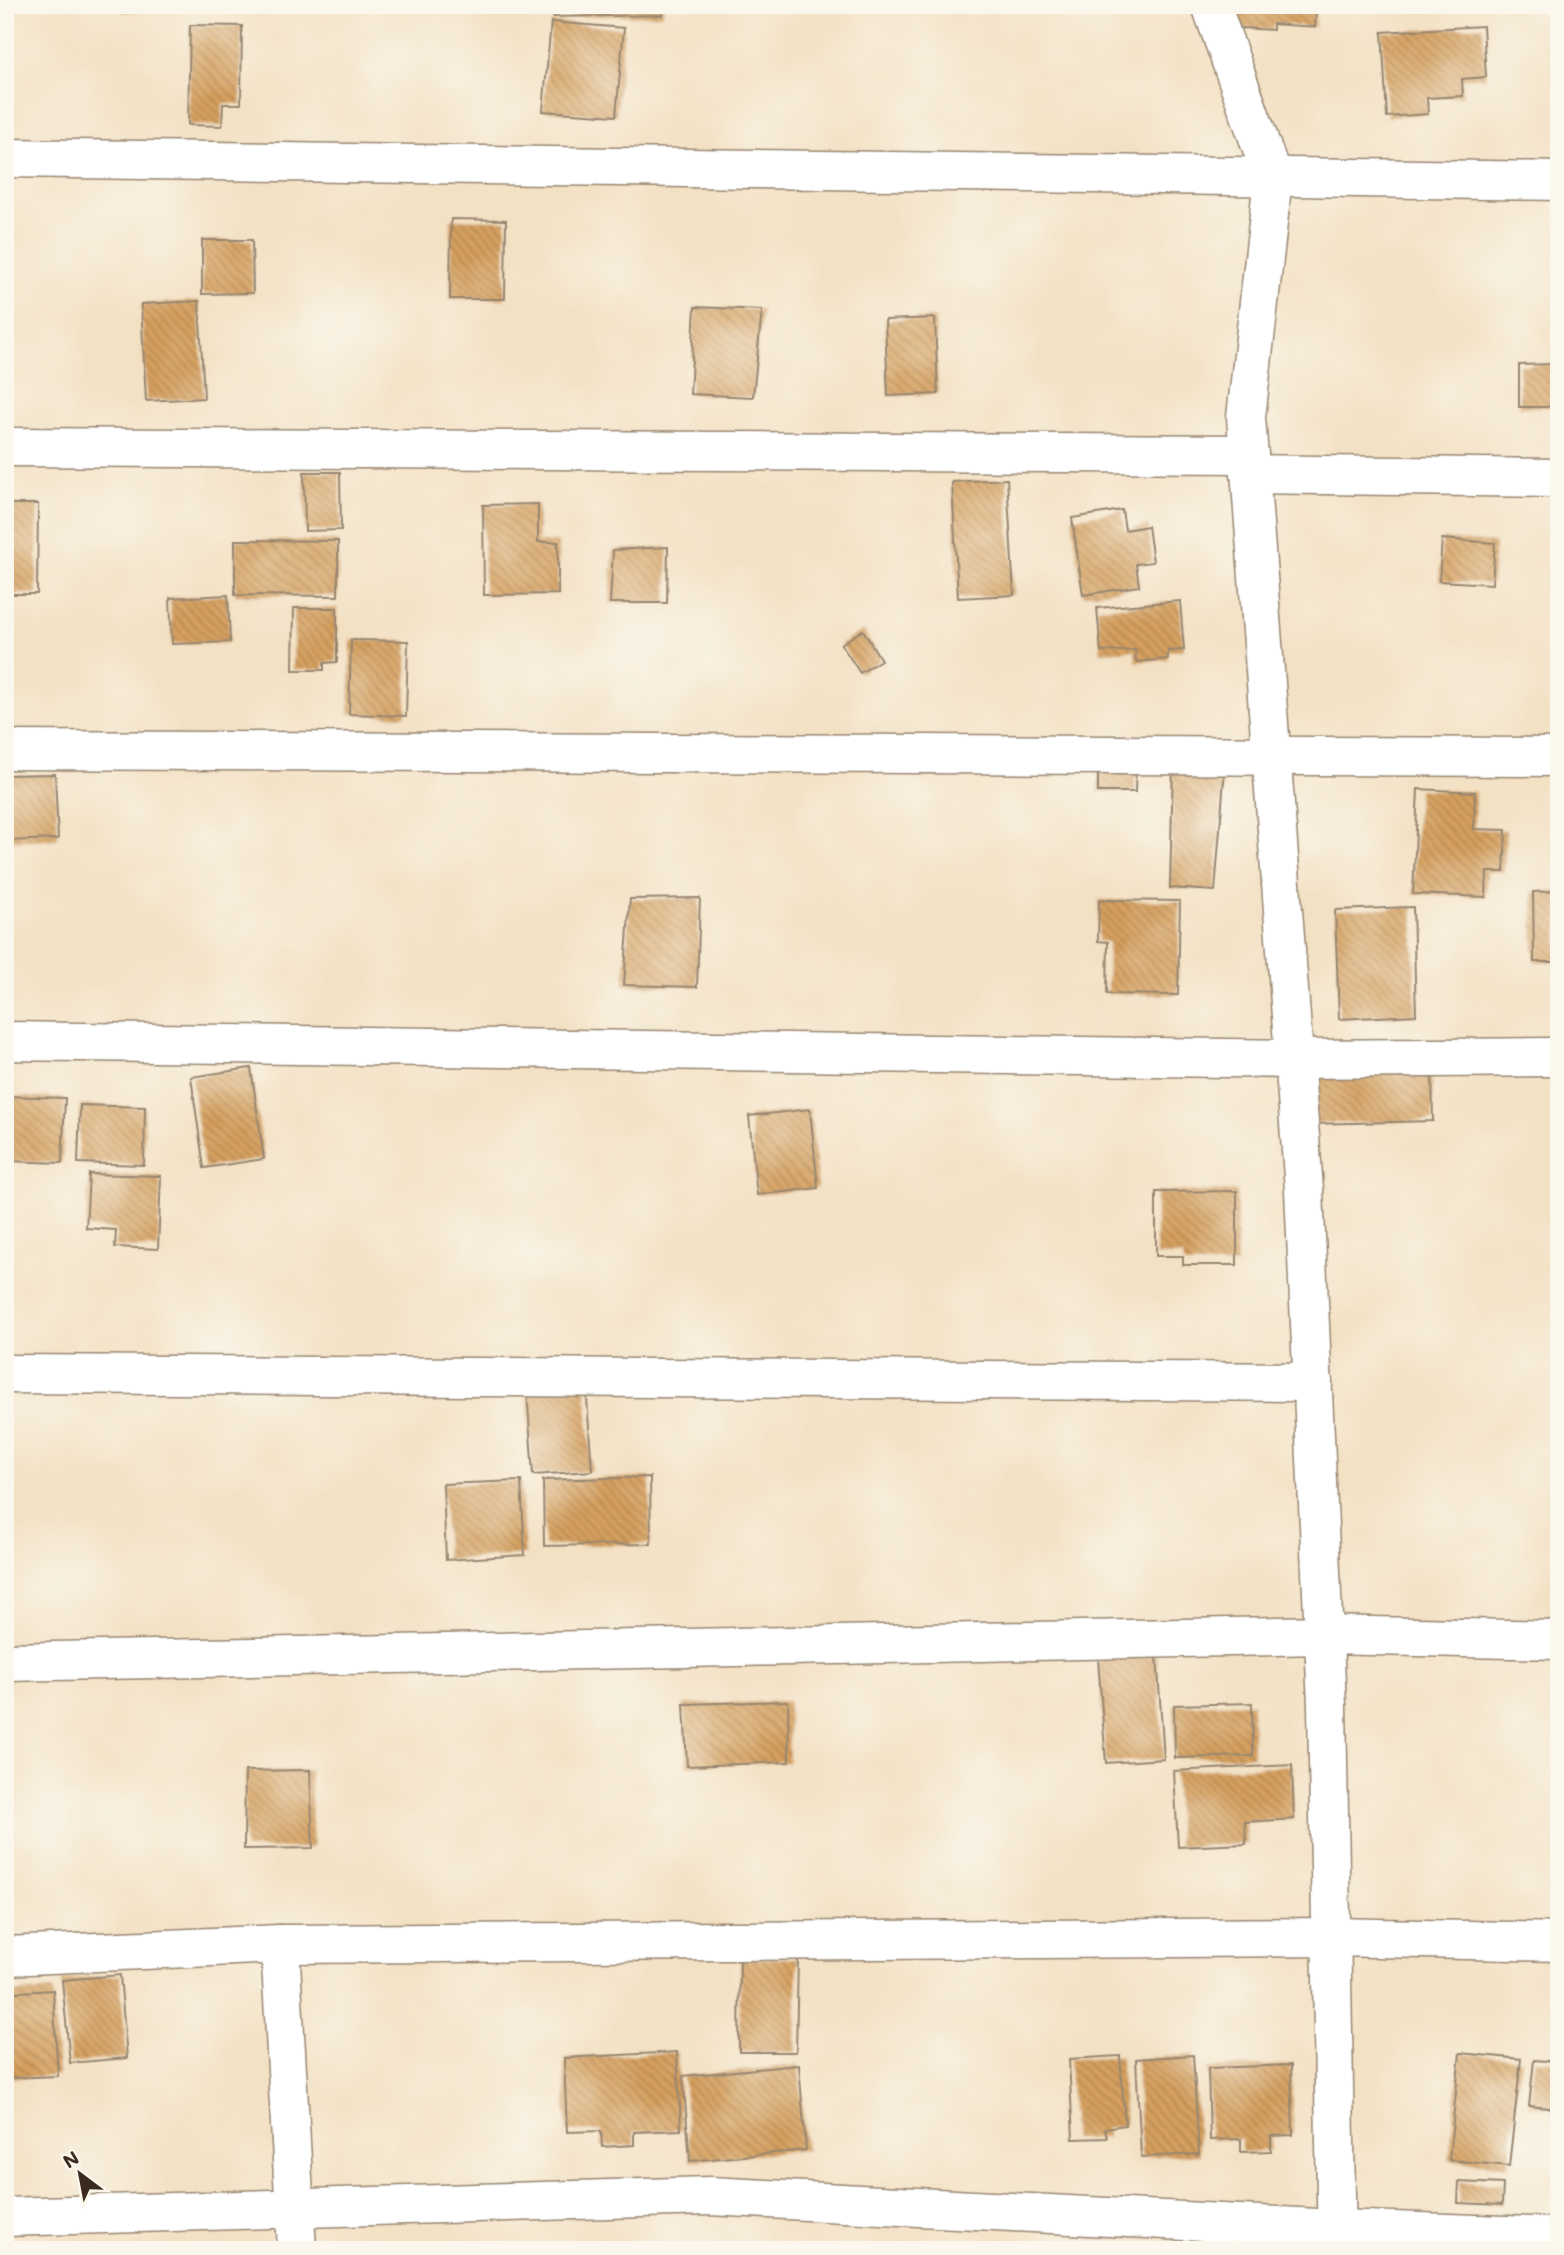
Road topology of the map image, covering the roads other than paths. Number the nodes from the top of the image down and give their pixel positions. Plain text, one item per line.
1 (1211, 5) edge
2 (5, 158) edge
3 (1273, 179) junction
4 (1559, 181) edge
5 (5, 447) edge
6 (1250, 464) junction
7 (1559, 478) edge
8 (5, 750) edge
9 (1272, 754) junction
10 (1559, 757) edge
11 (5, 1041) edge
12 (1559, 1057) edge
13 (1295, 1059) junction
14 (5, 1374) edge
15 (1313, 1382) junction
16 (1324, 1634) junction
17 (1559, 1640) edge
18 (5, 1662) edge
19 (1333, 1937) junction
20 (1559, 1942) edge
21 (280, 1944) junction
22 (5, 1956) edge
23 (293, 2208) junction
24 (5, 2217) edge
25 (1559, 2237) edge
26 (1336, 2240) edge
27 (297, 2250) edge

1 - 3 street
2 - 3 street
3 - 4 street
3 - 6 street
5 - 6 street
6 - 7 street
6 - 9 street
8 - 9 street
9 - 10 street
9 - 13 street
11 - 13 street
12 - 13 street
13 - 15 street
14 - 15 street
15 - 16 street
16 - 17 street
16 - 18 street
16 - 19 street
19 - 20 street
19 - 21 street
19 - 26 street
21 - 22 street
21 - 23 street
23 - 24 street
23 - 26 street
23 - 27 street
25 - 26 street

